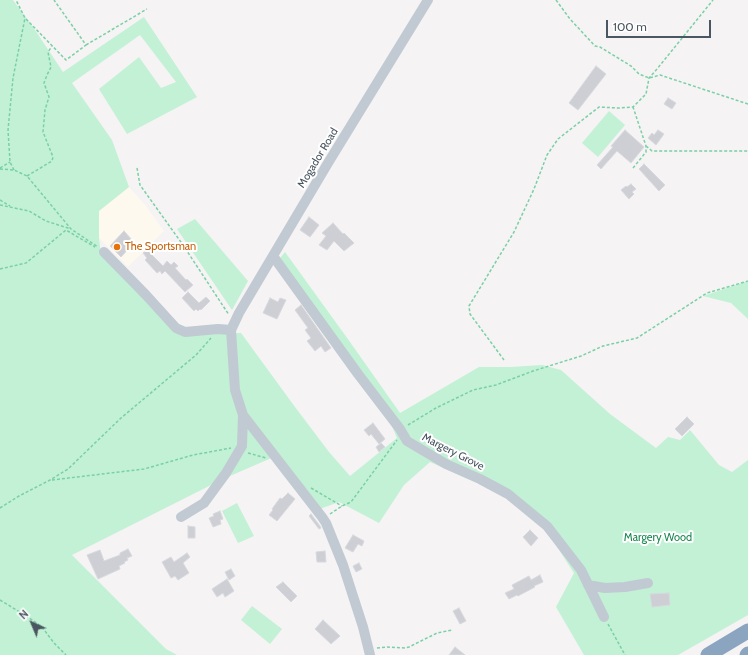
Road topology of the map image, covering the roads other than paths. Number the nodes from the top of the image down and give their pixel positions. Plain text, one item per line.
1 (428, 0) edge
2 (104, 252) road end
3 (273, 256) junction
4 (233, 326) junction
5 (243, 415) junction
6 (181, 517) dead end
7 (648, 583) dead end
8 (588, 585) junction
9 (604, 617) road end
10 (748, 632) edge
11 (369, 652) edge
12 (708, 655) edge

1 - 3 street, Mogador Road
2 - 4 street
3 - 4 street, Mogador Road
3 - 8 street, Margery Grove
4 - 5 street
5 - 6 street
5 - 11 street
7 - 8 street
8 - 9 street, Margery Grove
10 - 12 highway

